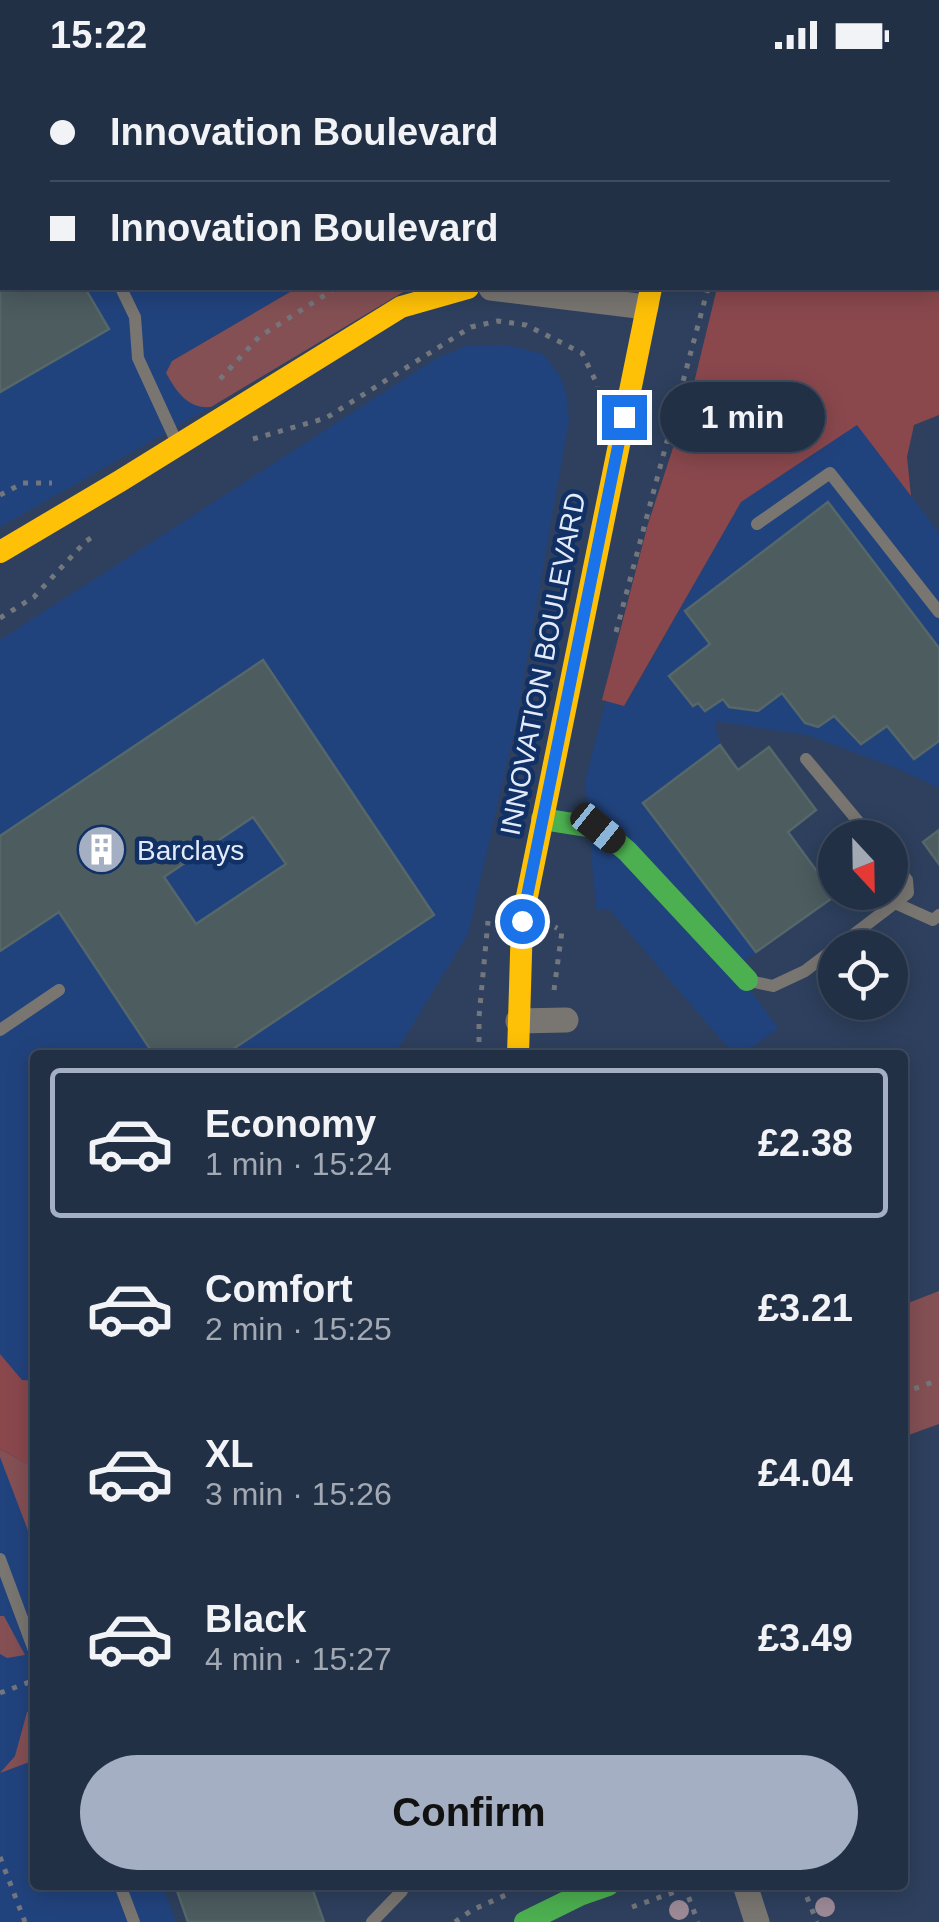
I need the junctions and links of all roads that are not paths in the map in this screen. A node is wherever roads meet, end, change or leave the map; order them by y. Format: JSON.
{"nodes":[{"id":1,"x":122,"y":290,"type":"edge"},
{"id":2,"x":461,"y":290,"type":"edge"},
{"id":3,"x":561,"y":291,"type":"edge"},
{"id":4,"x":648,"y":297,"type":"edge"},
{"id":5,"x":177,"y":444,"type":"junction"},
{"id":6,"x":757,"y":524,"type":"dead end"},
{"id":7,"x":0,"y":552,"type":"edge"},
{"id":8,"x":939,"y":612,"type":"edge"},
{"id":9,"x":806,"y":758,"type":"dead end"},
{"id":10,"x":542,"y":820,"type":"junction"},
{"id":11,"x":857,"y":820,"type":"edge"},
{"id":12,"x":908,"y":909,"type":"edge"},
{"id":13,"x":886,"y":910,"type":"edge"},
{"id":14,"x":939,"y":915,"type":"edge"},
{"id":15,"x":859,"y":930,"type":"edge"},
{"id":16,"x":818,"y":961,"type":"edge"},
{"id":17,"x":748,"y":980,"type":"joint"},
{"id":18,"x":59,"y":990,"type":"dead end"},
{"id":19,"x":559,"y":1020,"type":"road end"},
{"id":20,"x":518,"y":1022,"type":"junction"},
{"id":21,"x":0,"y":1030,"type":"edge"},
{"id":22,"x":518,"y":1050,"type":"edge"},
{"id":23,"x":0,"y":1560,"type":"edge"},
{"id":24,"x":30,"y":1640,"type":"edge"},
{"id":25,"x":122,"y":1890,"type":"edge"},
{"id":26,"x":594,"y":1890,"type":"edge"},
{"id":27,"x":746,"y":1890,"type":"edge"},
{"id":28,"x":402,"y":1891,"type":"dead end"},
{"id":29,"x":134,"y":1922,"type":"edge"},
{"id":30,"x":372,"y":1922,"type":"edge"},
{"id":31,"x":524,"y":1922,"type":"edge"},
{"id":32,"x":758,"y":1922,"type":"edge"}],
"edges":[{"from":1,"to":5,"type":"lane"},
{"from":2,"to":5,"type":"street"},
{"from":3,"to":4,"type":"street"},
{"from":4,"to":10,"type":"street","name":"INNOVATION BOULEVARD"},
{"from":5,"to":7,"type":"street"},
{"from":6,"to":8,"type":"lane"},
{"from":9,"to":11,"type":"lane"},
{"from":10,"to":17,"type":"street"},
{"from":10,"to":20,"type":"street","name":"INNOVATION BOULEVARD"},
{"from":12,"to":14,"type":"lane"},
{"from":13,"to":15,"type":"lane"},
{"from":16,"to":17,"type":"lane"},
{"from":18,"to":21,"type":"lane"},
{"from":19,"to":20,"type":"street"},
{"from":20,"to":22,"type":"street","name":"INNOVATION BOULEVARD"},
{"from":23,"to":24,"type":"lane"},
{"from":25,"to":29,"type":"lane"},
{"from":26,"to":31,"type":"street"},
{"from":27,"to":32,"type":"street"},
{"from":28,"to":30,"type":"lane"}]}
